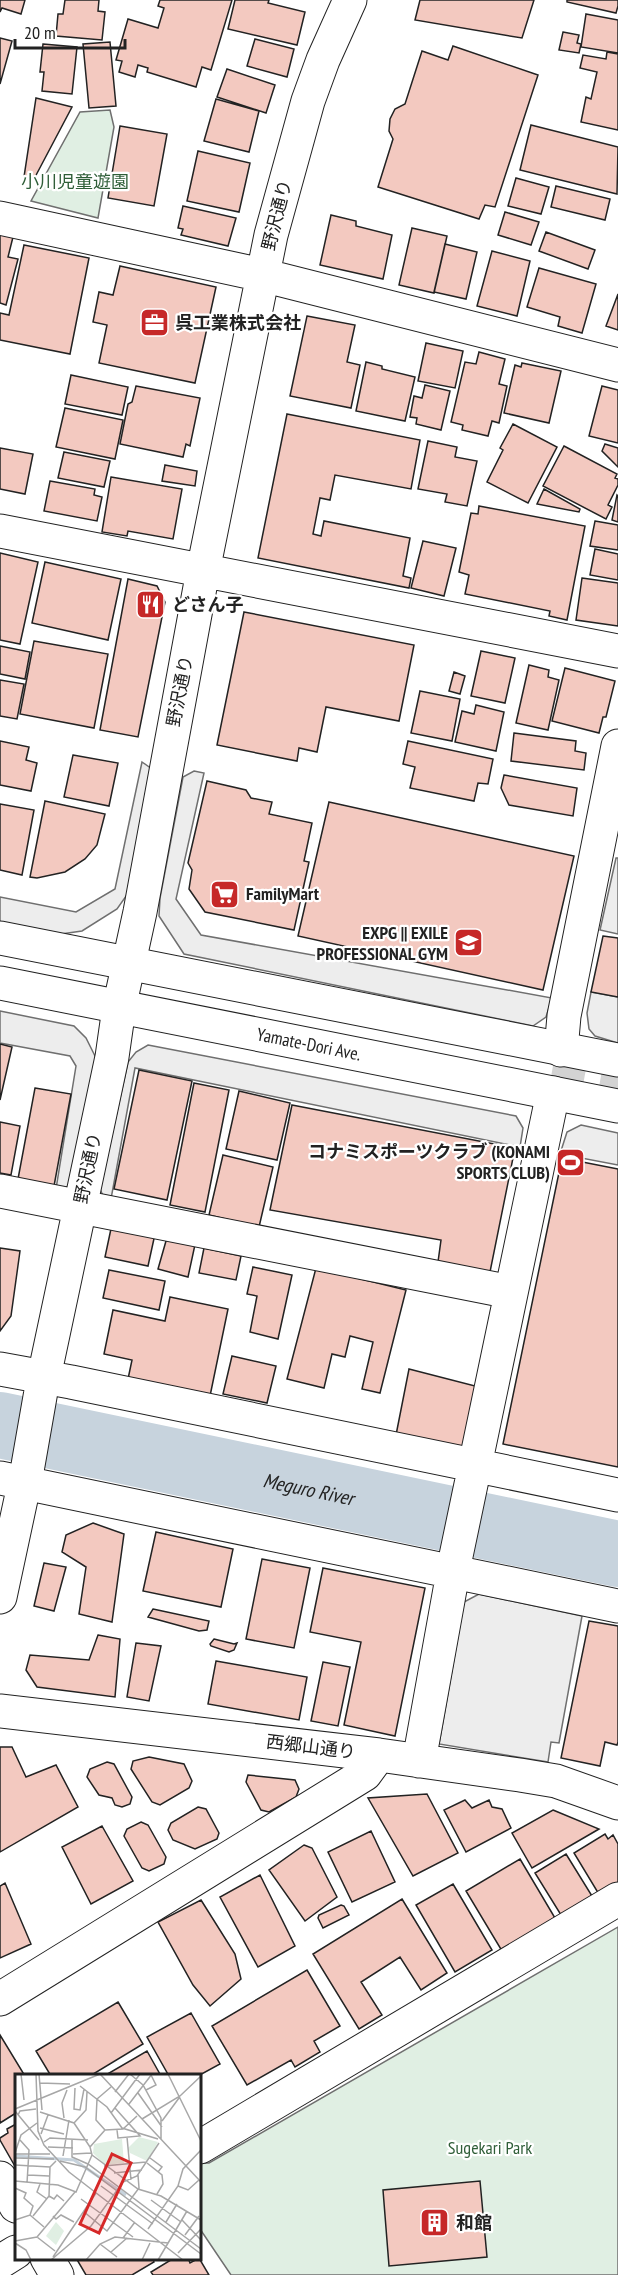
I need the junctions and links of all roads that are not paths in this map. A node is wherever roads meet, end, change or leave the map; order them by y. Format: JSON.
{"nodes":[{"id":1,"x":350,"y":0,"type":"edge"},
{"id":2,"x":0,"y":218,"type":"edge"},
{"id":3,"x":262,"y":276,"type":"junction"},
{"id":4,"x":618,"y":365,"type":"edge"},
{"id":5,"x":0,"y":531,"type":"edge"},
{"id":6,"x":203,"y":571,"type":"junction"},
{"id":7,"x":618,"y":651,"type":"edge"},
{"id":8,"x":618,"y":746,"type":"edge"},
{"id":9,"x":0,"y":938,"type":"edge"},
{"id":10,"x":129,"y":963,"type":"junction"},
{"id":11,"x":0,"y":983,"type":"edge"},
{"id":12,"x":119,"y":1008,"type":"junction"},
{"id":13,"x":561,"y":1050,"type":"junction"},
{"id":14,"x":618,"y":1060,"type":"edge"},
{"id":15,"x":553,"y":1093,"type":"junction"},
{"id":16,"x":618,"y":1106,"type":"edge"},
{"id":17,"x":0,"y":1191,"type":"edge"},
{"id":18,"x":81,"y":1206,"type":"junction"},
{"id":19,"x":512,"y":1292,"type":"junction"},
{"id":20,"x":0,"y":1369,"type":"edge"},
{"id":21,"x":42,"y":1384,"type":"junction"},
{"id":22,"x":474,"y":1472,"type":"junction"},
{"id":23,"x":17,"y":1477,"type":"edge"},
{"id":24,"x":618,"y":1495,"type":"edge"},
{"id":25,"x":455,"y":1565,"type":"junction"},
{"id":26,"x":0,"y":1597,"type":"edge"},
{"id":27,"x":618,"y":1605,"type":"edge"},
{"id":28,"x":0,"y":1711,"type":"edge"},
{"id":29,"x":379,"y":1755,"type":"junction"},
{"id":30,"x":419,"y":1761,"type":"junction"},
{"id":31,"x":618,"y":1803,"type":"edge"},
{"id":32,"x":618,"y":1899,"type":"edge"},
{"id":33,"x":0,"y":1999,"type":"edge"},
{"id":34,"x":201,"y":2146,"type":"edge"},
{"id":35,"x":0,"y":2178,"type":"edge"},
{"id":36,"x":15,"y":2204,"type":"edge"},
{"id":37,"x":15,"y":2253,"type":"edge"},
{"id":38,"x":48,"y":2260,"type":"edge"},
{"id":39,"x":0,"y":2262,"type":"edge"},
{"id":40,"x":57,"y":2275,"type":"edge"}],
"edges":[{"from":1,"to":3,"type":"street","name":"野沢通り"},
{"from":2,"to":3,"type":"street"},
{"from":3,"to":4,"type":"street"},
{"from":3,"to":6,"type":"street","name":"野沢通り"},
{"from":5,"to":6,"type":"street"},
{"from":6,"to":7,"type":"street"},
{"from":6,"to":10,"type":"street","name":"野沢通り"},
{"from":8,"to":13,"type":"street"},
{"from":9,"to":10,"type":"street"},
{"from":10,"to":12,"type":"street","name":"野沢通り"},
{"from":10,"to":13,"type":"street"},
{"from":11,"to":12,"type":"street","name":"Yamate-Dori Ave."},
{"from":12,"to":15,"type":"street","name":"Yamate-Dori Ave."},
{"from":12,"to":18,"type":"street","name":"野沢通り"},
{"from":13,"to":14,"type":"street"},
{"from":15,"to":16,"type":"street","name":"Yamate-Dori Ave."},
{"from":15,"to":19,"type":"street"},
{"from":17,"to":18,"type":"street"},
{"from":18,"to":19,"type":"street"},
{"from":18,"to":21,"type":"street","name":"野沢通り"},
{"from":19,"to":22,"type":"street"},
{"from":20,"to":21,"type":"street"},
{"from":21,"to":22,"type":"street"},
{"from":21,"to":23,"type":"street","name":"野沢通り"},
{"from":22,"to":24,"type":"street"},
{"from":22,"to":25,"type":"street"},
{"from":23,"to":25,"type":"street"},
{"from":23,"to":26,"type":"street"},
{"from":25,"to":27,"type":"street"},
{"from":25,"to":30,"type":"street"},
{"from":28,"to":29,"type":"street","name":"西郷山通り"},
{"from":29,"to":30,"type":"street","name":"西郷山通り"},
{"from":29,"to":33,"type":"street"},
{"from":30,"to":31,"type":"street","name":"西郷山通り"},
{"from":32,"to":34,"type":"street"},
{"from":35,"to":36,"type":"street"},
{"from":37,"to":39,"type":"street"},
{"from":38,"to":40,"type":"street"}]}
